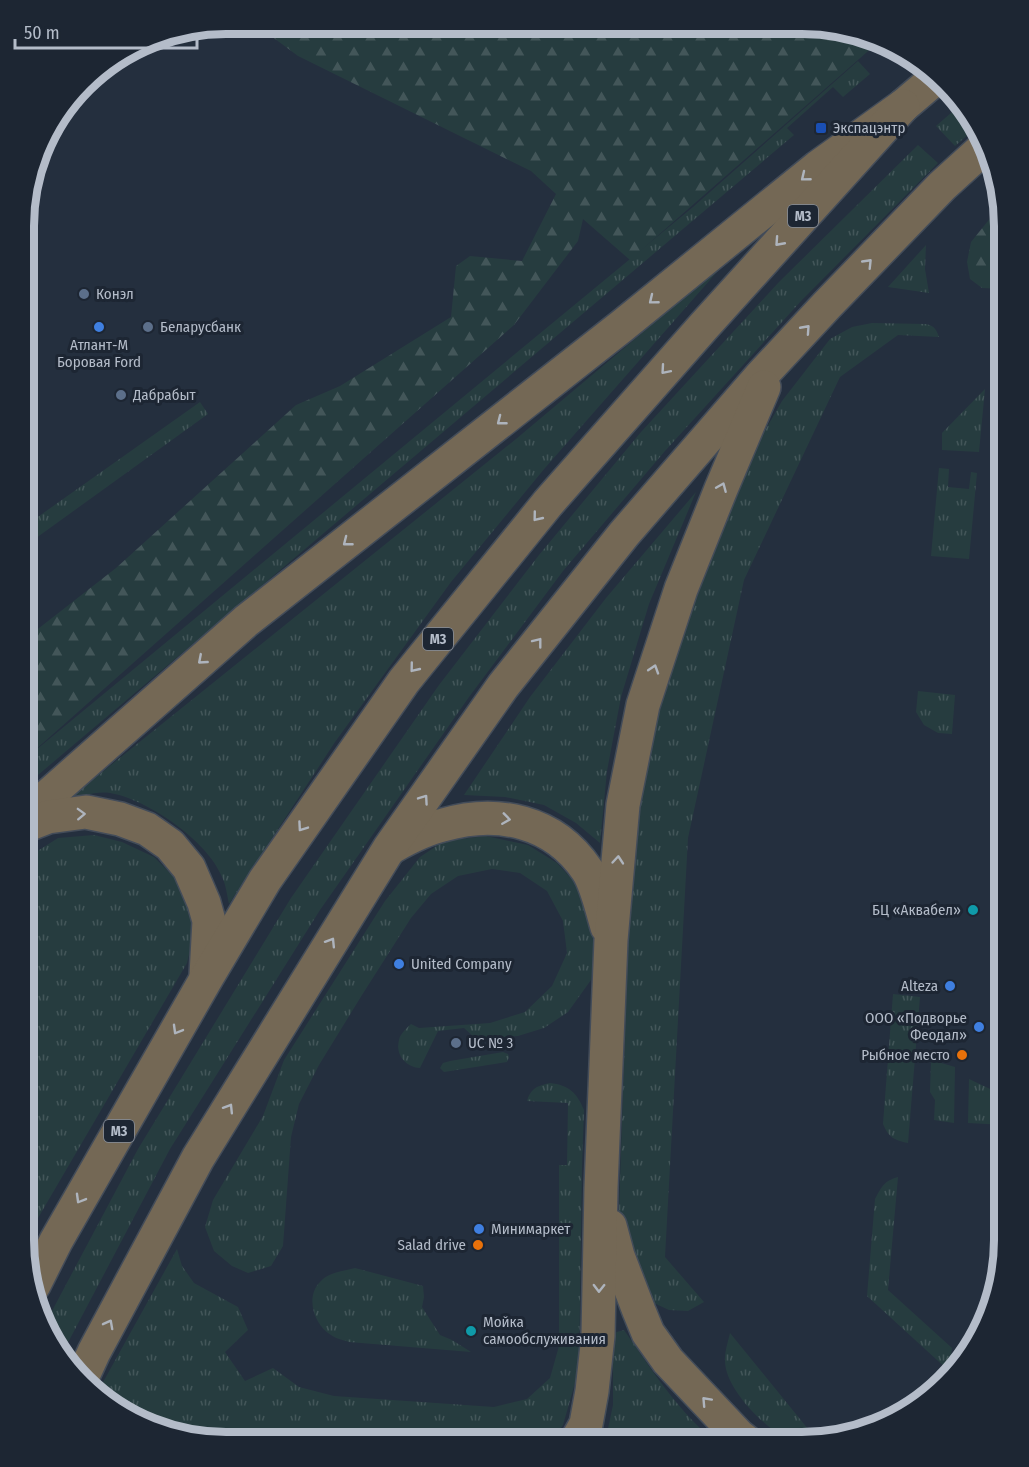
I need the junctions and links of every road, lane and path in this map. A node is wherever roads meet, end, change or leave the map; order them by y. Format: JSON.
{"nodes":[{"id":1,"x":930,"y":83,"type":"edge"},
{"id":2,"x":903,"y":106,"type":"junction"},
{"id":3,"x":980,"y":152,"type":"edge"},
{"id":4,"x":784,"y":352,"type":"junction"},
{"id":5,"x":34,"y":808,"type":"edge"},
{"id":6,"x":34,"y":822,"type":"edge"},
{"id":7,"x":390,"y":847,"type":"junction"},
{"id":8,"x":611,"y":940,"type":"junction"},
{"id":9,"x":206,"y":979,"type":"junction"},
{"id":10,"x":601,"y":1188,"type":"junction"},
{"id":11,"x":38,"y":1277,"type":"edge"},
{"id":12,"x":86,"y":1370,"type":"edge"},
{"id":13,"x":582,"y":1432,"type":"edge"},
{"id":14,"x":735,"y":1432,"type":"edge"}],
"edges":[{"from":1,"to":2,"type":"highway","number":"М3"},
{"from":2,"to":5,"type":"highway","one_way":true},
{"from":2,"to":9,"type":"highway","number":"М3","one_way":true},
{"from":4,"to":3,"type":"highway","one_way":true},
{"from":7,"to":4,"type":"highway","one_way":true},
{"from":8,"to":4,"type":"highway","one_way":true},
{"from":6,"to":9,"type":"highway","one_way":true},
{"from":7,"to":8,"type":"highway","one_way":true},
{"from":12,"to":7,"type":"highway","one_way":true},
{"from":8,"to":10,"type":"highway"},
{"from":9,"to":11,"type":"highway","number":"М3","one_way":true},
{"from":10,"to":13,"type":"highway","one_way":true},
{"from":14,"to":10,"type":"highway","one_way":true}]}
